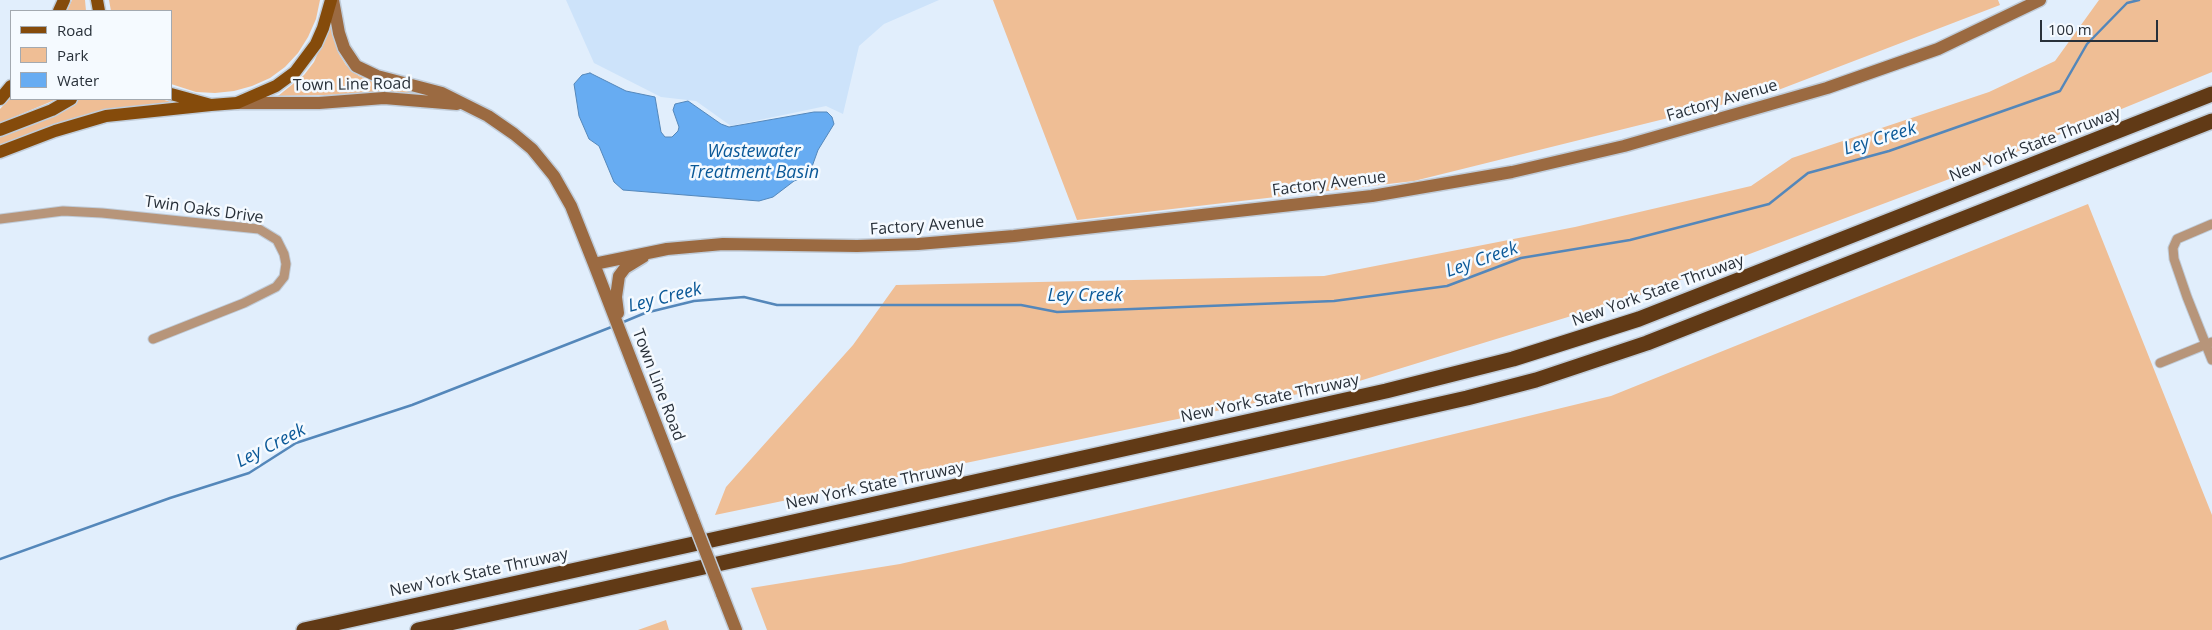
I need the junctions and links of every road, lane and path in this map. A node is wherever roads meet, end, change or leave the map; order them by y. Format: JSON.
{"nodes":[{"id":1,"x":332,"y":0,"type":"edge"},
{"id":2,"x":2040,"y":0,"type":"edge"},
{"id":3,"x":10,"y":87,"type":"edge"},
{"id":4,"x":172,"y":94,"type":"edge"},
{"id":5,"x":2212,"y":94,"type":"edge"},
{"id":6,"x":0,"y":99,"type":"edge"},
{"id":7,"x":69,"y":100,"type":"edge"},
{"id":8,"x":238,"y":103,"type":"junction"},
{"id":9,"x":211,"y":105,"type":"junction"},
{"id":10,"x":467,"y":105,"type":"junction"},
{"id":11,"x":2212,"y":121,"type":"edge"},
{"id":12,"x":0,"y":130,"type":"edge"},
{"id":13,"x":0,"y":152,"type":"edge"},
{"id":14,"x":0,"y":219,"type":"edge"},
{"id":15,"x":2212,"y":224,"type":"edge"},
{"id":16,"x":650,"y":253,"type":"junction"},
{"id":17,"x":594,"y":264,"type":"junction"},
{"id":18,"x":614,"y":307,"type":"junction"},
{"id":19,"x":153,"y":339,"type":"dead end"},
{"id":20,"x":2209,"y":343,"type":"edge"},
{"id":21,"x":2212,"y":360,"type":"edge"},
{"id":22,"x":2160,"y":363,"type":"dead end"},
{"id":23,"x":304,"y":630,"type":"edge"},
{"id":24,"x":418,"y":630,"type":"edge"},
{"id":25,"x":736,"y":630,"type":"edge"}],
"edges":[{"from":1,"to":8,"type":"main road"},
{"from":1,"to":10,"type":"street","name":"Town Line Road"},
{"from":2,"to":16,"type":"street","name":"Factory Avenue"},
{"from":3,"to":6,"type":"main road"},
{"from":4,"to":9,"type":"main road"},
{"from":5,"to":23,"type":"highway","name":"New York State Thruway"},
{"from":7,"to":12,"type":"main road"},
{"from":8,"to":9,"type":"main road"},
{"from":8,"to":10,"type":"street","name":"Town Line Road"},
{"from":9,"to":13,"type":"main road"},
{"from":10,"to":17,"type":"street","name":"Town Line Road"},
{"from":11,"to":24,"type":"highway"},
{"from":14,"to":19,"type":"street","name":"Twin Oaks Drive"},
{"from":15,"to":20,"type":"street"},
{"from":16,"to":17,"type":"street","name":"Factory Avenue"},
{"from":16,"to":18,"type":"street"},
{"from":17,"to":18,"type":"street","name":"Town Line Road"},
{"from":18,"to":25,"type":"street","name":"Town Line Road","bridge":true},
{"from":20,"to":21,"type":"street"},
{"from":20,"to":22,"type":"street"}]}
